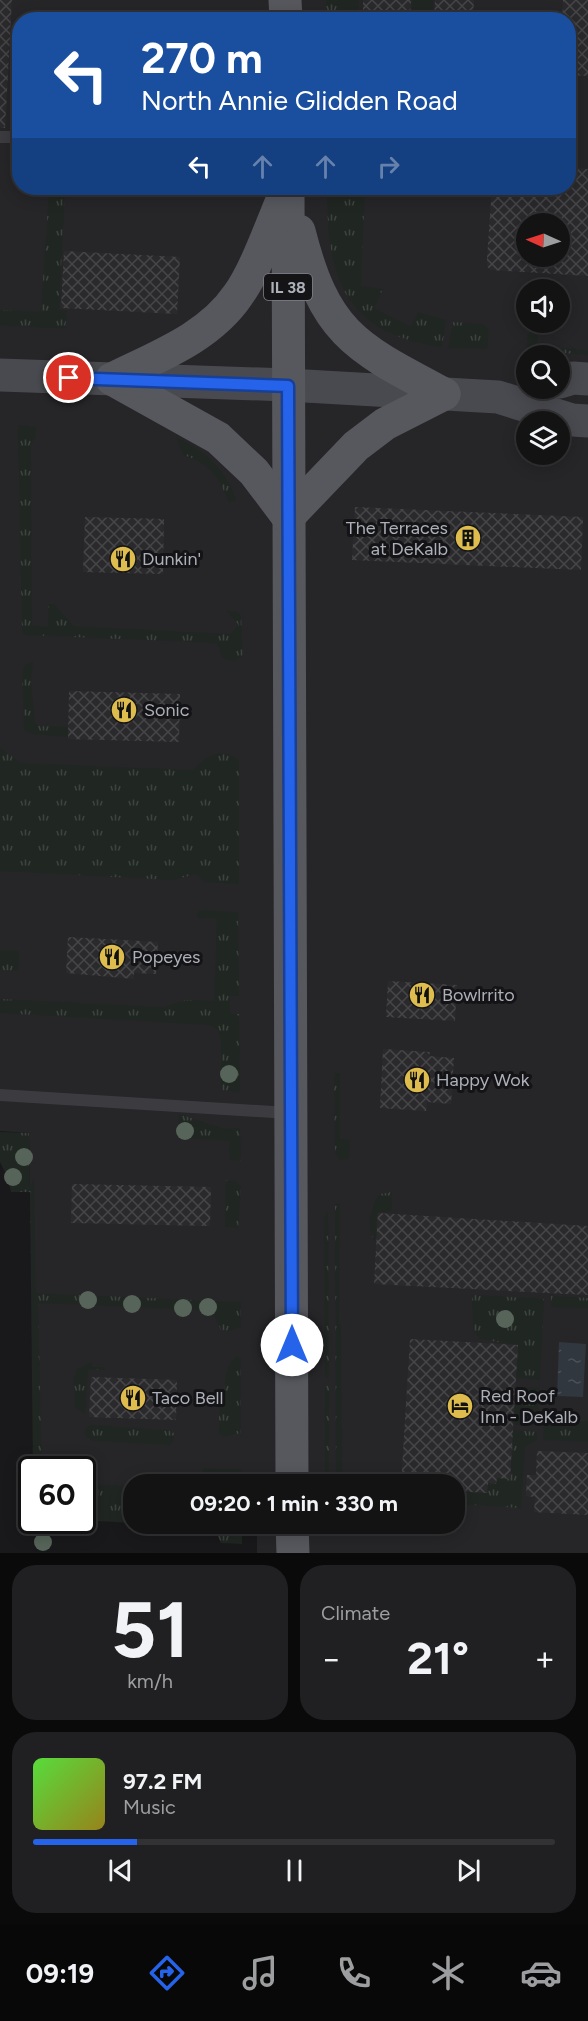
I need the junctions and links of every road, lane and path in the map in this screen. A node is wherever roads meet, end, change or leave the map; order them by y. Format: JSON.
{"nodes":[{"id":1,"x":285,"y":195,"type":"edge"},
{"id":2,"x":288,"y":195,"type":"edge"},
{"id":3,"x":290,"y":195,"type":"edge"},
{"id":4,"x":0,"y":375,"type":"edge"},
{"id":5,"x":112,"y":379,"type":"junction"},
{"id":6,"x":570,"y":379,"type":"edge"},
{"id":7,"x":588,"y":379,"type":"edge"},
{"id":8,"x":288,"y":386,"type":"junction"},
{"id":9,"x":516,"y":392,"type":"edge"},
{"id":10,"x":444,"y":394,"type":"junction"},
{"id":11,"x":498,"y":397,"type":"junction"},
{"id":12,"x":588,"y":421,"type":"edge"},
{"id":13,"x":288,"y":517,"type":"junction"},
{"id":14,"x":0,"y":1095,"type":"edge"},
{"id":15,"x":291,"y":1113,"type":"junction"},
{"id":16,"x":292,"y":1474,"type":"edge"},
{"id":17,"x":292,"y":1534,"type":"edge"},
{"id":18,"x":293,"y":1553,"type":"edge"}],
"edges":[{"from":1,"to":5,"type":"main road"},
{"from":2,"to":8,"type":"main road","number":"IL 38"},
{"from":3,"to":10,"type":"main road"},
{"from":4,"to":5,"type":"main road"},
{"from":5,"to":8,"type":"main road"},
{"from":5,"to":13,"type":"main road"},
{"from":6,"to":7,"type":"main road"},
{"from":8,"to":10,"type":"main road"},
{"from":8,"to":13,"type":"main road","number":"IL 38"},
{"from":9,"to":11,"type":"main road"},
{"from":10,"to":11,"type":"main road"},
{"from":10,"to":13,"type":"main road"},
{"from":11,"to":12,"type":"main road"},
{"from":13,"to":15,"type":"main road","number":"IL 38"},
{"from":14,"to":15,"type":"lane"},
{"from":15,"to":16,"type":"main road","number":"IL 38"},
{"from":17,"to":18,"type":"main road"}]}
